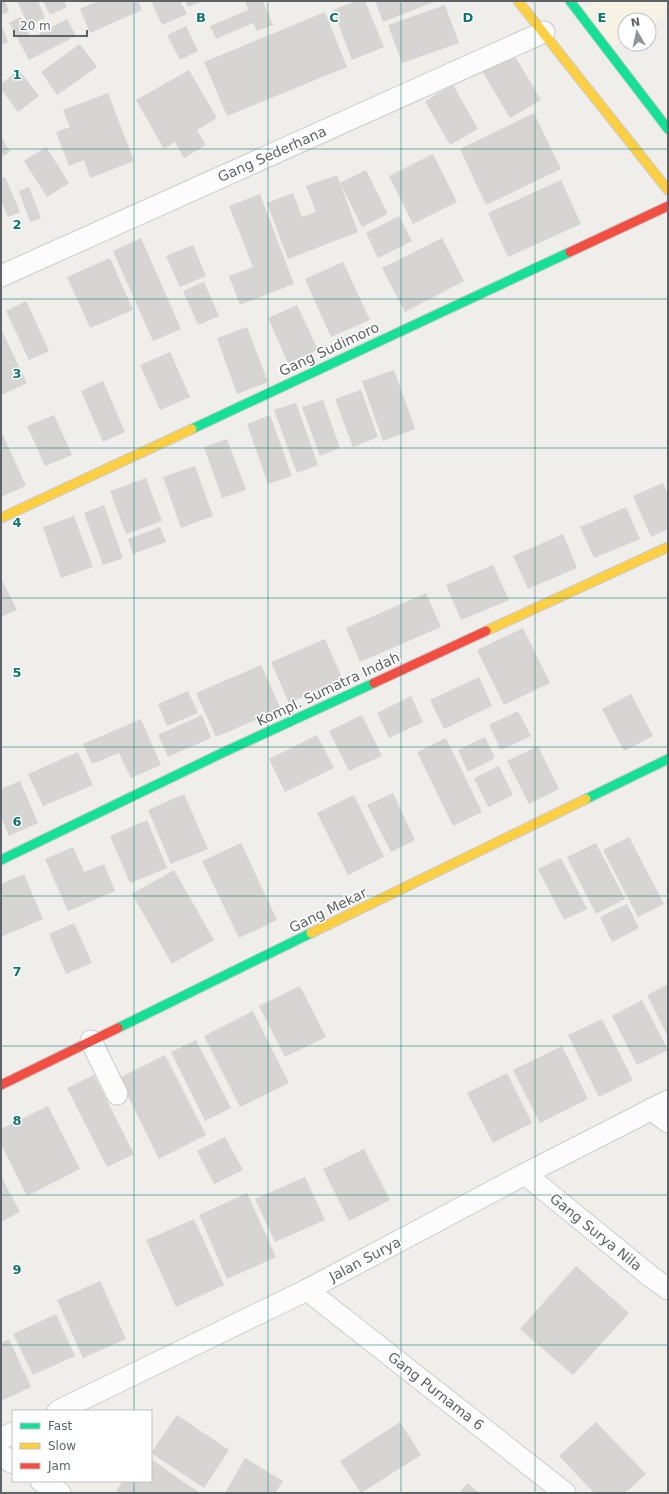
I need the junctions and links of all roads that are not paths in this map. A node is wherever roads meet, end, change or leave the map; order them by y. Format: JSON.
{"nodes":[{"id":1,"x":518,"y":1,"type":"edge"},
{"id":2,"x":570,"y":1,"type":"edge"},
{"id":3,"x":544,"y":32,"type":"junction"},
{"id":4,"x":668,"y":129,"type":"edge"},
{"id":5,"x":668,"y":190,"type":"edge"},
{"id":6,"x":668,"y":206,"type":"edge"},
{"id":7,"x":1,"y":276,"type":"edge"},
{"id":8,"x":1,"y":518,"type":"edge"},
{"id":9,"x":668,"y":547,"type":"edge"},
{"id":10,"x":668,"y":759,"type":"edge"},
{"id":11,"x":1,"y":860,"type":"edge"},
{"id":12,"x":91,"y":1041,"type":"junction"},
{"id":13,"x":1,"y":1085,"type":"edge"},
{"id":14,"x":117,"y":1094,"type":"dead end"},
{"id":15,"x":660,"y":1105,"type":"edge"},
{"id":16,"x":668,"y":1122,"type":"edge"},
{"id":17,"x":525,"y":1174,"type":"junction"},
{"id":18,"x":668,"y":1289,"type":"edge"},
{"id":19,"x":307,"y":1290,"type":"junction"},
{"id":20,"x":60,"y":1410,"type":"edge"},
{"id":21,"x":12,"y":1434,"type":"edge"},
{"id":22,"x":1,"y":1439,"type":"edge"},
{"id":23,"x":1,"y":1455,"type":"edge"},
{"id":24,"x":12,"y":1462,"type":"edge"},
{"id":25,"x":43,"y":1482,"type":"edge"},
{"id":26,"x":60,"y":1493,"type":"edge"},
{"id":27,"x":565,"y":1493,"type":"edge"}],
"edges":[{"from":1,"to":3,"type":"street"},
{"from":2,"to":4,"type":"street"},
{"from":3,"to":5,"type":"street"},
{"from":3,"to":7,"type":"street","name":"Gang Sederhana"},
{"from":6,"to":8,"type":"street","name":"Gang Sudimoro"},
{"from":9,"to":11,"type":"street","name":"Kompl. Sumatra Indah"},
{"from":10,"to":12,"type":"street","name":"Gang Mekar"},
{"from":12,"to":13,"type":"street","name":"Gang Mekar"},
{"from":12,"to":14,"type":"street"},
{"from":15,"to":16,"type":"street"},
{"from":15,"to":17,"type":"street","name":"Jalan Surya"},
{"from":17,"to":18,"type":"street","name":"Gang Surya Nila"},
{"from":17,"to":19,"type":"street","name":"Jalan Surya"},
{"from":19,"to":20,"type":"street","name":"Jalan Surya"},
{"from":19,"to":27,"type":"street","name":"Gang Purnama 6"},
{"from":21,"to":22,"type":"street"},
{"from":23,"to":24,"type":"street"},
{"from":25,"to":26,"type":"street"}]}
